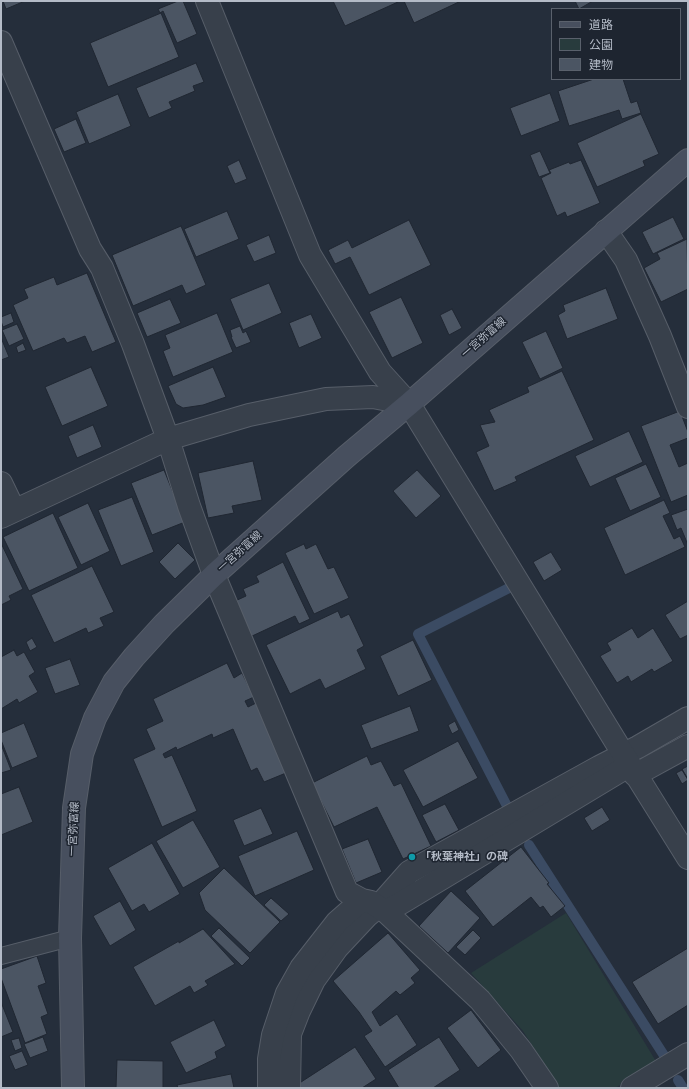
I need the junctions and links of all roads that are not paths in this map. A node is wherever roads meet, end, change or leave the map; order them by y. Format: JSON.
{"nodes":[{"id":1,"x":207,"y":1,"type":"edge"},
{"id":2,"x":1,"y":42,"type":"edge"},
{"id":3,"x":688,"y":160,"type":"edge"},
{"id":4,"x":606,"y":231,"type":"junction"},
{"id":5,"x":409,"y":404,"type":"junction"},
{"id":6,"x":688,"y":407,"type":"edge"},
{"id":7,"x":168,"y":439,"type":"junction"},
{"id":8,"x":1,"y":483,"type":"edge"},
{"id":9,"x":8,"y":513,"type":"edge"},
{"id":10,"x":214,"y":576,"type":"junction"},
{"id":11,"x":688,"y":718,"type":"edge"},
{"id":12,"x":688,"y":746,"type":"edge"},
{"id":13,"x":629,"y":765,"type":"junction"},
{"id":14,"x":688,"y":858,"type":"edge"},
{"id":15,"x":376,"y":906,"type":"junction"},
{"id":16,"x":70,"y":938,"type":"junction"},
{"id":17,"x":1,"y":956,"type":"edge"},
{"id":18,"x":688,"y":1054,"type":"edge"},
{"id":19,"x":73,"y":1088,"type":"edge"},
{"id":20,"x":269,"y":1088,"type":"edge"},
{"id":21,"x":289,"y":1088,"type":"edge"},
{"id":22,"x":547,"y":1088,"type":"edge"},
{"id":23,"x":632,"y":1088,"type":"edge"}],
"edges":[{"from":1,"to":5,"type":"street"},
{"from":2,"to":7,"type":"street"},
{"from":3,"to":4,"type":"main road","name":"一宮弥富線"},
{"from":4,"to":5,"type":"main road","name":"一宮弥富線"},
{"from":4,"to":6,"type":"street"},
{"from":5,"to":7,"type":"street"},
{"from":5,"to":10,"type":"main road","name":"一宮弥富線"},
{"from":5,"to":13,"type":"street"},
{"from":7,"to":9,"type":"street"},
{"from":7,"to":10,"type":"street"},
{"from":8,"to":9,"type":"street"},
{"from":10,"to":15,"type":"street"},
{"from":10,"to":16,"type":"main road","name":"一宮弥富線"},
{"from":11,"to":13,"type":"street"},
{"from":12,"to":13,"type":"street"},
{"from":13,"to":14,"type":"street"},
{"from":13,"to":15,"type":"street"},
{"from":15,"to":20,"type":"street"},
{"from":15,"to":21,"type":"street"},
{"from":15,"to":22,"type":"street"},
{"from":16,"to":17,"type":"lane"},
{"from":16,"to":19,"type":"main road","name":"一宮弥富線"},
{"from":18,"to":23,"type":"street"}]}
